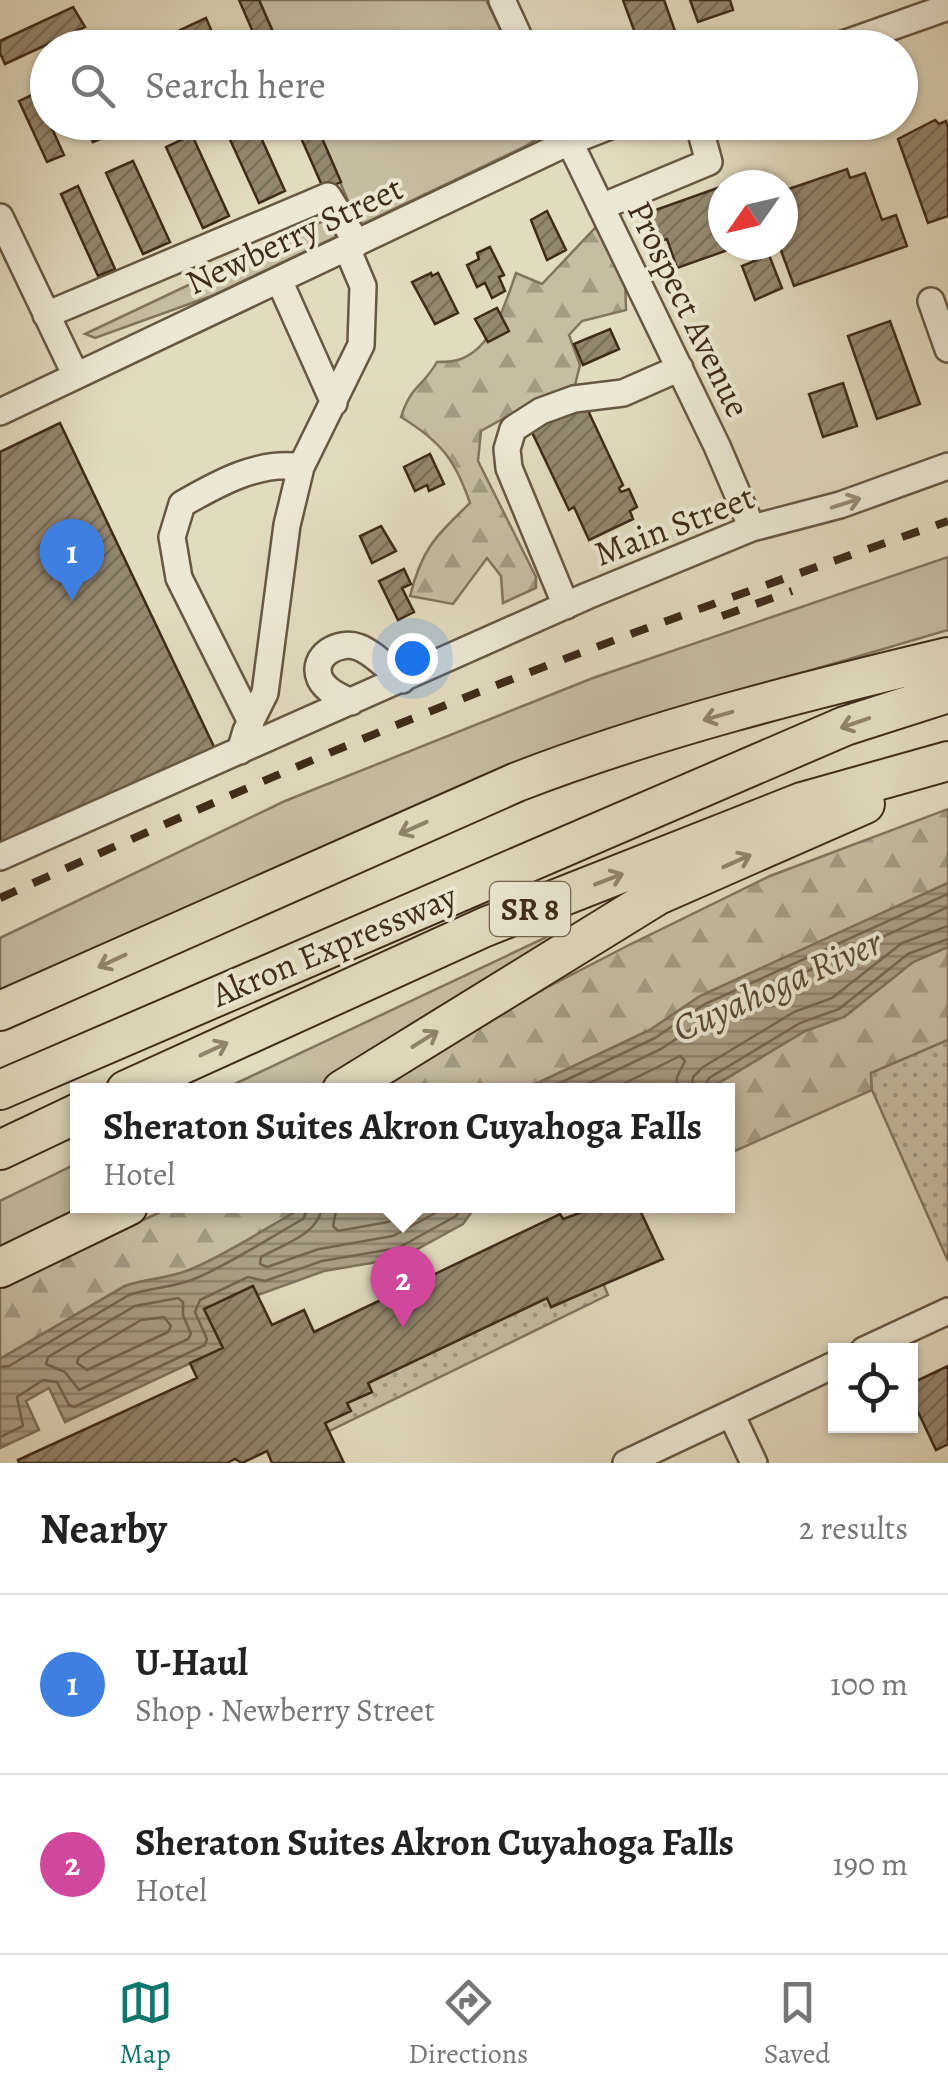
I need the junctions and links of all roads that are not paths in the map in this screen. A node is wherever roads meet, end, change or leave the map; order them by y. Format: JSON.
{"nodes":[{"id":1,"x":502,"y":0,"type":"edge"},
{"id":2,"x":948,"y":7,"type":"edge"},
{"id":3,"x":516,"y":30,"type":"edge"},
{"id":4,"x":883,"y":30,"type":"edge"},
{"id":5,"x":549,"y":140,"type":"edge"},
{"id":6,"x":568,"y":140,"type":"edge"},
{"id":7,"x":703,"y":140,"type":"edge"},
{"id":8,"x":601,"y":207,"type":"junction"},
{"id":9,"x":0,"y":218,"type":"edge"},
{"id":10,"x":352,"y":245,"type":"junction"},
{"id":11,"x":279,"y":280,"type":"junction"},
{"id":12,"x":931,"y":301,"type":"dead end"},
{"id":13,"x":46,"y":315,"type":"junction"},
{"id":14,"x":948,"y":349,"type":"edge"},
{"id":15,"x":680,"y":368,"type":"junction"},
{"id":16,"x":76,"y":376,"type":"junction"},
{"id":17,"x":334,"y":402,"type":"junction"},
{"id":18,"x":0,"y":412,"type":"edge"},
{"id":19,"x":948,"y":466,"type":"edge"},
{"id":20,"x":301,"y":467,"type":"junction"},
{"id":21,"x":752,"y":528,"type":"junction"},
{"id":22,"x":566,"y":606,"type":"junction"},
{"id":23,"x":948,"y":657,"type":"edge"},
{"id":24,"x":402,"y":680,"type":"junction"},
{"id":25,"x":948,"y":693,"type":"edge"},
{"id":26,"x":351,"y":702,"type":"junction"},
{"id":27,"x":251,"y":722,"type":"junction"},
{"id":28,"x":240,"y":752,"type":"junction"},
{"id":29,"x":948,"y":764,"type":"edge"},
{"id":30,"x":0,"y":858,"type":"edge"},
{"id":31,"x":0,"y":1011,"type":"edge"},
{"id":32,"x":141,"y":1083,"type":"edge"},
{"id":33,"x":353,"y":1083,"type":"edge"},
{"id":34,"x":0,"y":1090,"type":"edge"},
{"id":35,"x":70,"y":1117,"type":"edge"},
{"id":36,"x":0,"y":1150,"type":"edge"},
{"id":37,"x":114,"y":1213,"type":"edge"},
{"id":38,"x":0,"y":1268,"type":"edge"},
{"id":39,"x":948,"y":1311,"type":"edge"},
{"id":40,"x":879,"y":1343,"type":"edge"},
{"id":41,"x":828,"y":1368,"type":"edge"},
{"id":42,"x":731,"y":1414,"type":"junction"},
{"id":43,"x":626,"y":1463,"type":"edge"},
{"id":44,"x":754,"y":1463,"type":"edge"}],
"edges":[{"from":1,"to":3,"type":"street"},
{"from":2,"to":4,"type":"street"},
{"from":5,"to":10,"type":"street","name":"Newberry Street"},
{"from":6,"to":8,"type":"street","name":"Prospect Avenue"},
{"from":7,"to":8,"type":"street"},
{"from":8,"to":15,"type":"street","name":"Prospect Avenue"},
{"from":9,"to":13,"type":"street"},
{"from":10,"to":11,"type":"street","name":"Newberry Street"},
{"from":10,"to":13,"type":"street"},
{"from":10,"to":17,"type":"street"},
{"from":11,"to":16,"type":"street","name":"Newberry Street"},
{"from":11,"to":17,"type":"street"},
{"from":12,"to":14,"type":"street"},
{"from":13,"to":16,"type":"street"},
{"from":15,"to":21,"type":"street","name":"Prospect Avenue"},
{"from":15,"to":22,"type":"street"},
{"from":16,"to":18,"type":"street","name":"Newberry Street"},
{"from":17,"to":20,"type":"street"},
{"from":21,"to":19,"type":"street","name":"Main Street","one_way":true},
{"from":20,"to":27,"type":"street"},
{"from":20,"to":27,"type":"street"},
{"from":21,"to":22,"type":"street","name":"Main Street"},
{"from":22,"to":24,"type":"street","name":"Main Street"},
{"from":23,"to":31,"type":"highway","one_way":true},
{"from":24,"to":26,"type":"street","name":"Main Street"},
{"from":24,"to":26,"type":"street"},
{"from":25,"to":34,"type":"highway","name":"Akron Expressway","number":"SR 8","one_way":true},
{"from":26,"to":28,"type":"street","name":"Main Street"},
{"from":27,"to":28,"type":"street"},
{"from":28,"to":30,"type":"street","name":"Main Street"},
{"from":32,"to":29,"type":"highway","name":"Akron Expressway","number":"SR 8","one_way":true},
{"from":33,"to":29,"type":"highway","one_way":true},
{"from":35,"to":36,"type":"highway"},
{"from":37,"to":38,"type":"highway"},
{"from":39,"to":40,"type":"street"},
{"from":41,"to":42,"type":"street"},
{"from":42,"to":43,"type":"street"},
{"from":42,"to":44,"type":"street"}]}
